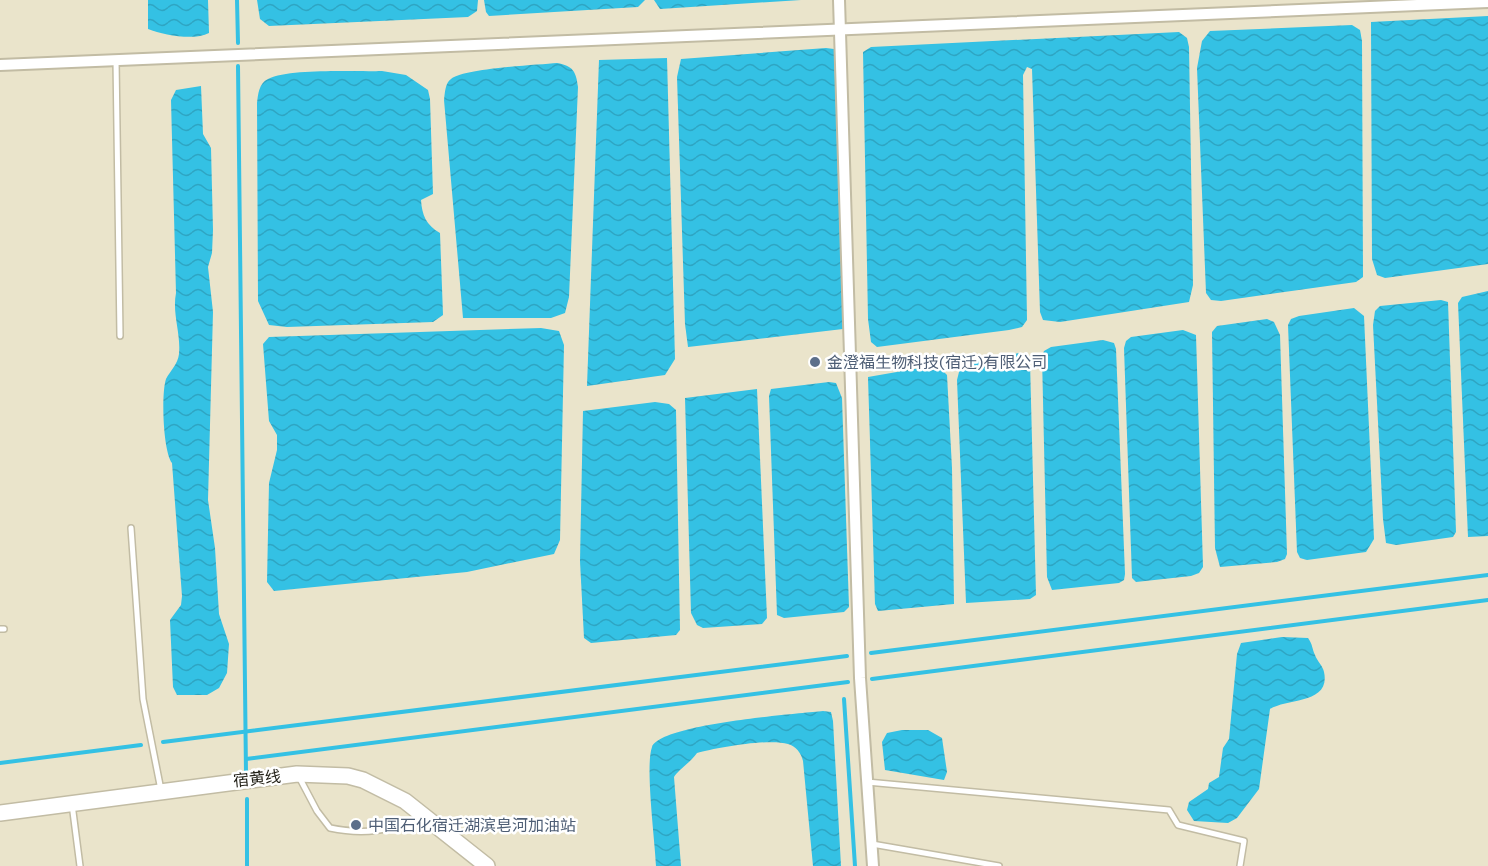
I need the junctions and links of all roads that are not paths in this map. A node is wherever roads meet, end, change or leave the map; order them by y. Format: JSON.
{"nodes":[{"id":1,"x":839,"y":0,"type":"edge"},
{"id":2,"x":1488,"y":2,"type":"edge"},
{"id":3,"x":840,"y":28,"type":"junction"},
{"id":4,"x":116,"y":60,"type":"junction"},
{"id":5,"x":0,"y":65,"type":"edge"},
{"id":6,"x":120,"y":336,"type":"dead end"},
{"id":7,"x":131,"y":528,"type":"dead end"},
{"id":8,"x":297,"y":774,"type":"junction"},
{"id":9,"x":867,"y":782,"type":"junction"},
{"id":10,"x":161,"y":790,"type":"junction"},
{"id":11,"x":72,"y":803,"type":"junction"},
{"id":12,"x":0,"y":813,"type":"edge"},
{"id":13,"x":424,"y":816,"type":"junction"},
{"id":14,"x":872,"y":844,"type":"junction"},
{"id":15,"x":80,"y":866,"type":"edge"},
{"id":16,"x":487,"y":866,"type":"edge"},
{"id":17,"x":873,"y":866,"type":"edge"},
{"id":18,"x":999,"y":866,"type":"edge"},
{"id":19,"x":1240,"y":866,"type":"edge"}],
"edges":[{"from":1,"to":3,"type":"street"},
{"from":2,"to":3,"type":"street"},
{"from":3,"to":4,"type":"street"},
{"from":3,"to":9,"type":"street"},
{"from":4,"to":5,"type":"street"},
{"from":4,"to":6,"type":"lane"},
{"from":7,"to":10,"type":"lane"},
{"from":8,"to":10,"type":"main road","name":"宿黄线"},
{"from":8,"to":13,"type":"main road","name":"宿黄线"},
{"from":8,"to":13,"type":"lane"},
{"from":9,"to":14,"type":"street"},
{"from":9,"to":19,"type":"lane"},
{"from":10,"to":11,"type":"main road","name":"宿黄线"},
{"from":11,"to":12,"type":"main road","name":"宿黄线"},
{"from":11,"to":15,"type":"lane"},
{"from":13,"to":16,"type":"main road","name":"宿黄线"},
{"from":14,"to":17,"type":"street"},
{"from":14,"to":18,"type":"lane"}]}
